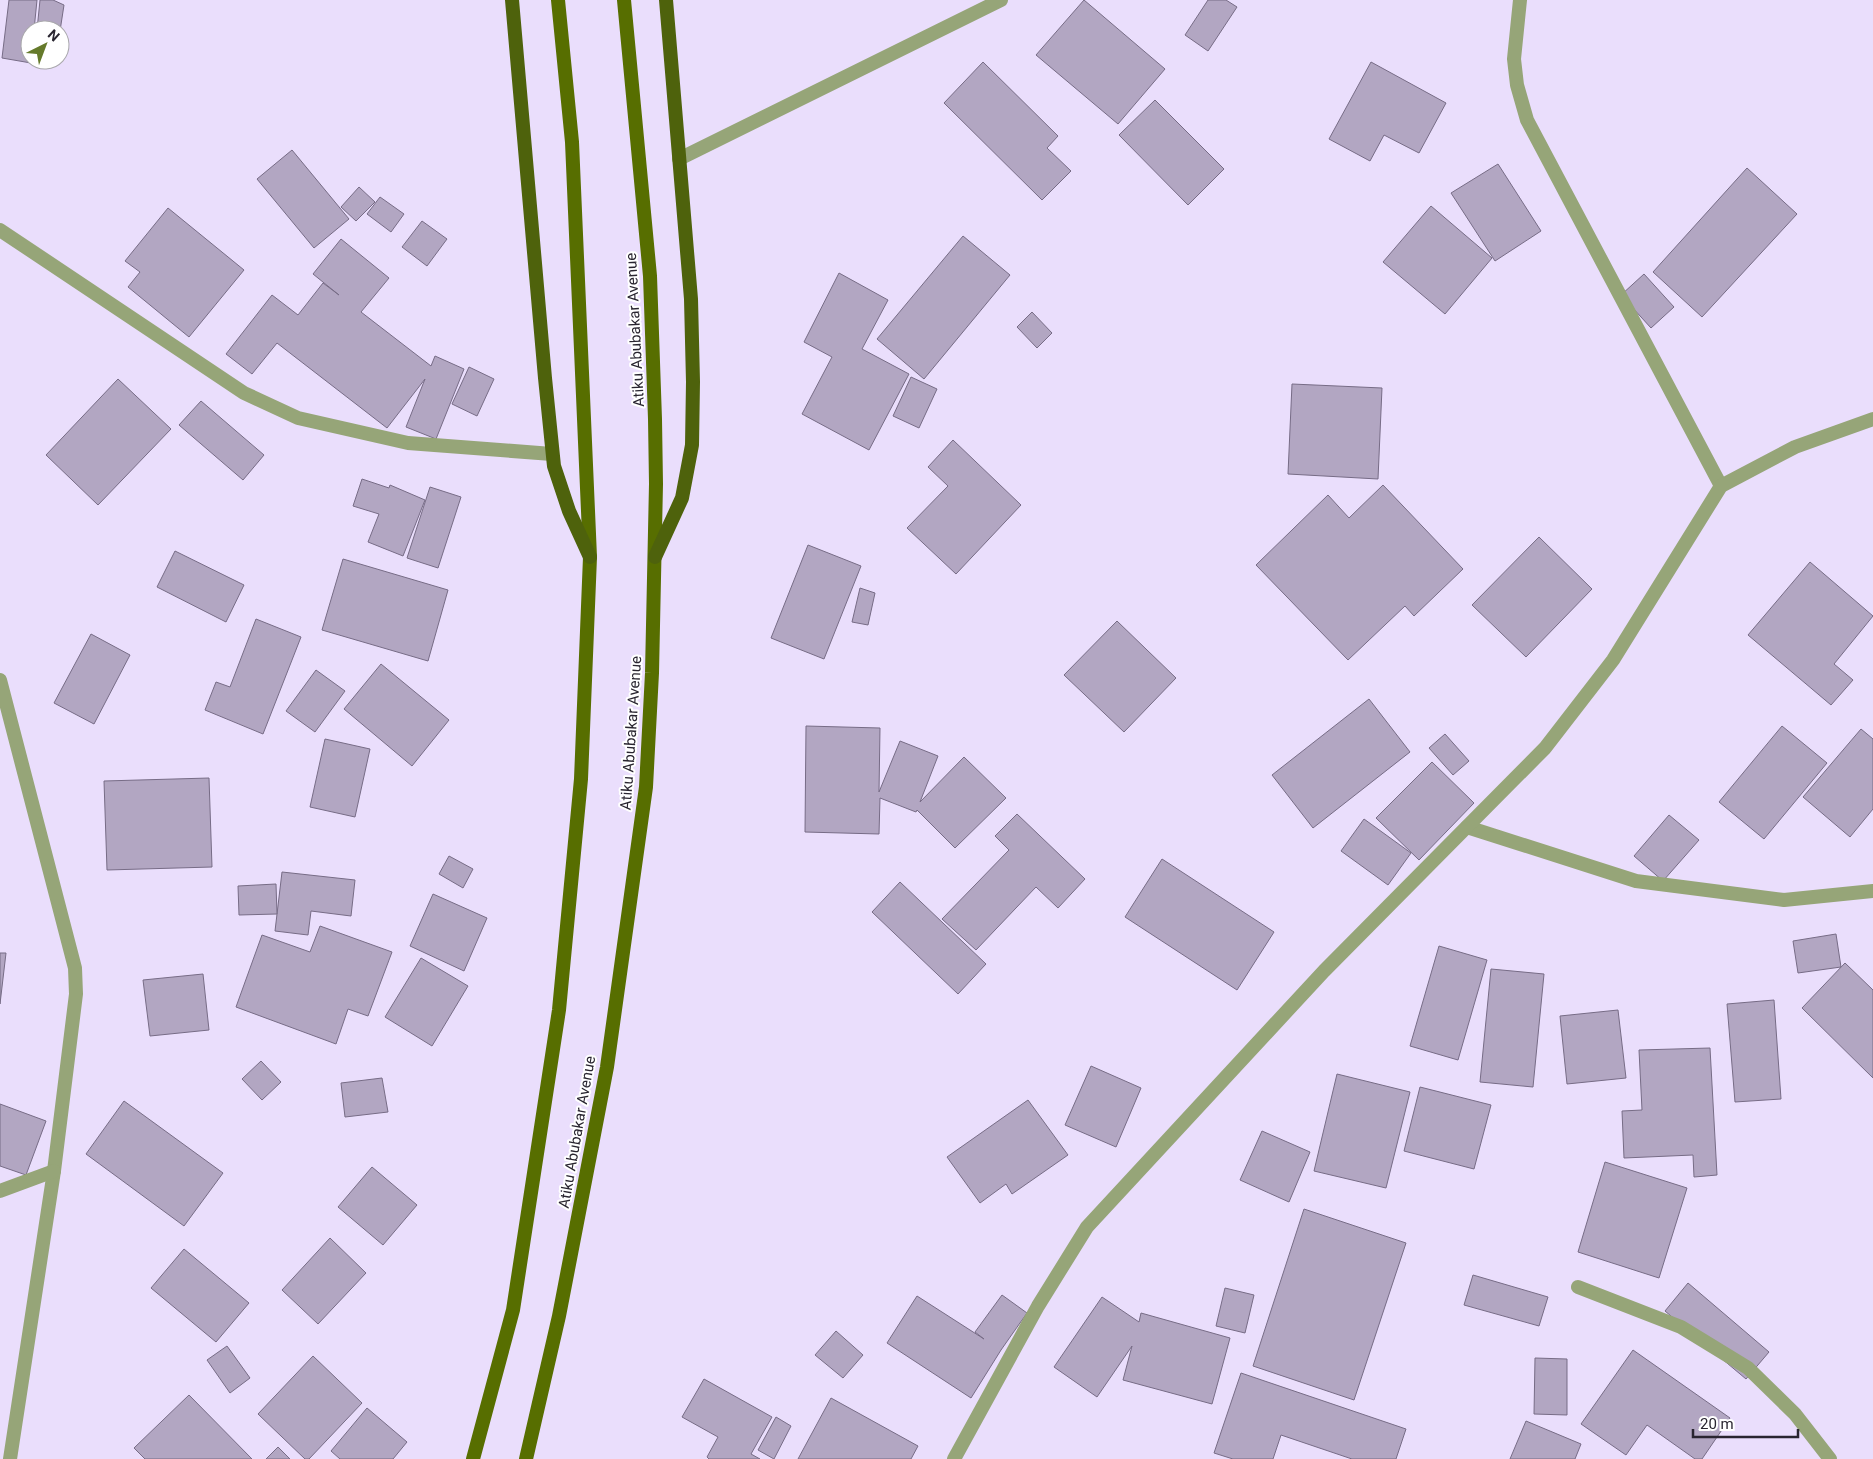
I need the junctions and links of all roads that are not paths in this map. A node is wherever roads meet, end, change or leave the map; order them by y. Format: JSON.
{"nodes":[{"id":1,"x":512,"y":0,"type":"edge"},
{"id":2,"x":558,"y":0,"type":"edge"},
{"id":3,"x":624,"y":0,"type":"edge"},
{"id":4,"x":666,"y":0,"type":"edge"},
{"id":5,"x":1001,"y":0,"type":"edge"},
{"id":6,"x":1520,"y":0,"type":"edge"},
{"id":7,"x":679,"y":160,"type":"junction"},
{"id":8,"x":0,"y":230,"type":"edge"},
{"id":9,"x":1873,"y":419,"type":"edge"},
{"id":10,"x":552,"y":454,"type":"junction"},
{"id":11,"x":1721,"y":486,"type":"junction"},
{"id":12,"x":590,"y":557,"type":"junction"},
{"id":13,"x":655,"y":557,"type":"junction"},
{"id":14,"x":0,"y":686,"type":"edge"},
{"id":15,"x":1467,"y":827,"type":"junction"},
{"id":16,"x":1873,"y":891,"type":"edge"},
{"id":17,"x":54,"y":1171,"type":"junction"},
{"id":18,"x":0,"y":1191,"type":"edge"},
{"id":19,"x":1578,"y":1287,"type":"dead end"},
{"id":20,"x":10,"y":1459,"type":"edge"},
{"id":21,"x":472,"y":1459,"type":"edge"},
{"id":22,"x":526,"y":1459,"type":"edge"},
{"id":23,"x":954,"y":1459,"type":"edge"},
{"id":24,"x":1830,"y":1459,"type":"edge"}],
"edges":[{"from":1,"to":10,"type":"highway"},
{"from":2,"to":12,"type":"main road"},
{"from":3,"to":13,"type":"main road","name":"Atiku Abubakar Avenue"},
{"from":4,"to":7,"type":"highway"},
{"from":5,"to":7,"type":"street"},
{"from":6,"to":11,"type":"street"},
{"from":7,"to":13,"type":"highway"},
{"from":8,"to":10,"type":"street"},
{"from":9,"to":11,"type":"street"},
{"from":10,"to":12,"type":"highway"},
{"from":11,"to":15,"type":"street"},
{"from":12,"to":21,"type":"main road"},
{"from":13,"to":22,"type":"main road","name":"Atiku Abubakar Avenue"},
{"from":14,"to":17,"type":"street"},
{"from":15,"to":16,"type":"street"},
{"from":15,"to":23,"type":"street"},
{"from":17,"to":18,"type":"street"},
{"from":17,"to":20,"type":"street"},
{"from":19,"to":24,"type":"street"}]}
